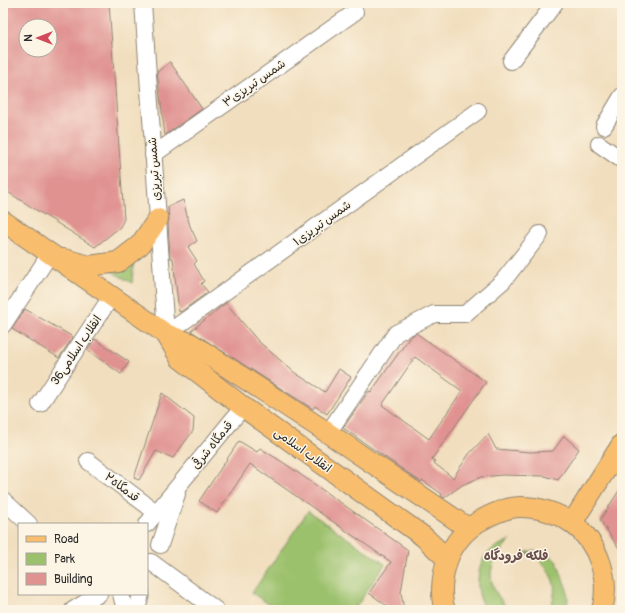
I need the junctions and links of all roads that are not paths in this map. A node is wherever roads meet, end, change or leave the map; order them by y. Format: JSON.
{"nodes":[{"id":1,"x":143,"y":3,"type":"edge"},
{"id":2,"x":555,"y":3,"type":"edge"},
{"id":3,"x":355,"y":12,"type":"dead end"},
{"id":4,"x":511,"y":61,"type":"dead end"},
{"id":5,"x":622,"y":96,"type":"edge"},
{"id":6,"x":478,"y":111,"type":"dead end"},
{"id":7,"x":604,"y":126,"type":"dead end"},
{"id":8,"x":599,"y":144,"type":"dead end"},
{"id":9,"x":153,"y":155,"type":"junction"},
{"id":10,"x":622,"y":160,"type":"edge"},
{"id":11,"x":158,"y":219,"type":"junction"},
{"id":12,"x":3,"y":221,"type":"edge"},
{"id":13,"x":540,"y":234,"type":"dead end"},
{"id":14,"x":52,"y":256,"type":"junction"},
{"id":15,"x":111,"y":296,"type":"junction"},
{"id":16,"x":3,"y":325,"type":"edge"},
{"id":17,"x":166,"y":334,"type":"junction"},
{"id":18,"x":40,"y":404,"type":"dead end"},
{"id":19,"x":243,"y":407,"type":"junction"},
{"id":20,"x":328,"y":432,"type":"junction"},
{"id":21,"x":622,"y":444,"type":"edge"},
{"id":22,"x":88,"y":461,"type":"dead end"},
{"id":23,"x":181,"y":484,"type":"junction"},
{"id":24,"x":3,"y":500,"type":"edge"},
{"id":25,"x":152,"y":519,"type":"edge"},
{"id":26,"x":28,"y":523,"type":"edge"},
{"id":27,"x":572,"y":523,"type":"junction"},
{"id":28,"x":468,"y":528,"type":"junction"},
{"id":29,"x":148,"y":531,"type":"edge"},
{"id":30,"x":160,"y":545,"type":"junction"},
{"id":31,"x":447,"y":559,"type":"junction"},
{"id":32,"x":148,"y":566,"type":"edge"},
{"id":33,"x":86,"y":595,"type":"edge"},
{"id":34,"x":97,"y":595,"type":"edge"},
{"id":35,"x":121,"y":595,"type":"edge"},
{"id":36,"x":141,"y":595,"type":"edge"},
{"id":37,"x":73,"y":610,"type":"edge"},
{"id":38,"x":125,"y":610,"type":"edge"},
{"id":39,"x":137,"y":610,"type":"edge"},
{"id":40,"x":216,"y":610,"type":"edge"},
{"id":41,"x":445,"y":610,"type":"edge"},
{"id":42,"x":602,"y":610,"type":"edge"}],
"edges":[{"from":1,"to":9,"type":"street","name":"شمس تبریزی"},
{"from":2,"to":4,"type":"street"},
{"from":3,"to":9,"type":"street","name":"شمس تبریزی۳"},
{"from":5,"to":7,"type":"street"},
{"from":6,"to":17,"type":"street","name":"شمس تبریزی۱"},
{"from":8,"to":10,"type":"street"},
{"from":9,"to":11,"type":"street","name":"شمس تبریزی"},
{"from":11,"to":14,"type":"main road"},
{"from":11,"to":17,"type":"street","name":"شمس تبریزی"},
{"from":12,"to":14,"type":"main road","name":"انقلاب اسلامی"},
{"from":13,"to":20,"type":"street"},
{"from":14,"to":15,"type":"main road","name":"انقلاب اسلامی"},
{"from":14,"to":16,"type":"street"},
{"from":15,"to":17,"type":"main road","name":"انقلاب اسلامی"},
{"from":15,"to":18,"type":"street","name":"36انقلاب اسلامی"},
{"from":17,"to":19,"type":"main road","name":"انقلاب اسلامی"},
{"from":17,"to":20,"type":"main road","name":"انقلاب اسلامی"},
{"from":19,"to":23,"type":"street","name":"قدمگاه شرقی"},
{"from":19,"to":31,"type":"main road","name":"انقلاب اسلامی"},
{"from":20,"to":28,"type":"main road","name":"انقلاب اسلامی"},
{"from":21,"to":27,"type":"main road"},
{"from":22,"to":25,"type":"street","name":"قدمگاه۲"},
{"from":23,"to":25,"type":"street","name":"قدمگاه شرقی"},
{"from":23,"to":30,"type":"street","name":"قدمگاه شرقی"},
{"from":24,"to":26,"type":"street"},
{"from":27,"to":28,"type":"main road"},
{"from":27,"to":42,"type":"main road"},
{"from":28,"to":31,"type":"main road"},
{"from":29,"to":30,"type":"street"},
{"from":30,"to":32,"type":"street","name":"قدمگاه شرقی"},
{"from":31,"to":41,"type":"main road"},
{"from":32,"to":40,"type":"street"},
{"from":33,"to":37,"type":"street"},
{"from":34,"to":37,"type":"street"},
{"from":35,"to":38,"type":"street"},
{"from":36,"to":39,"type":"street"}]}
